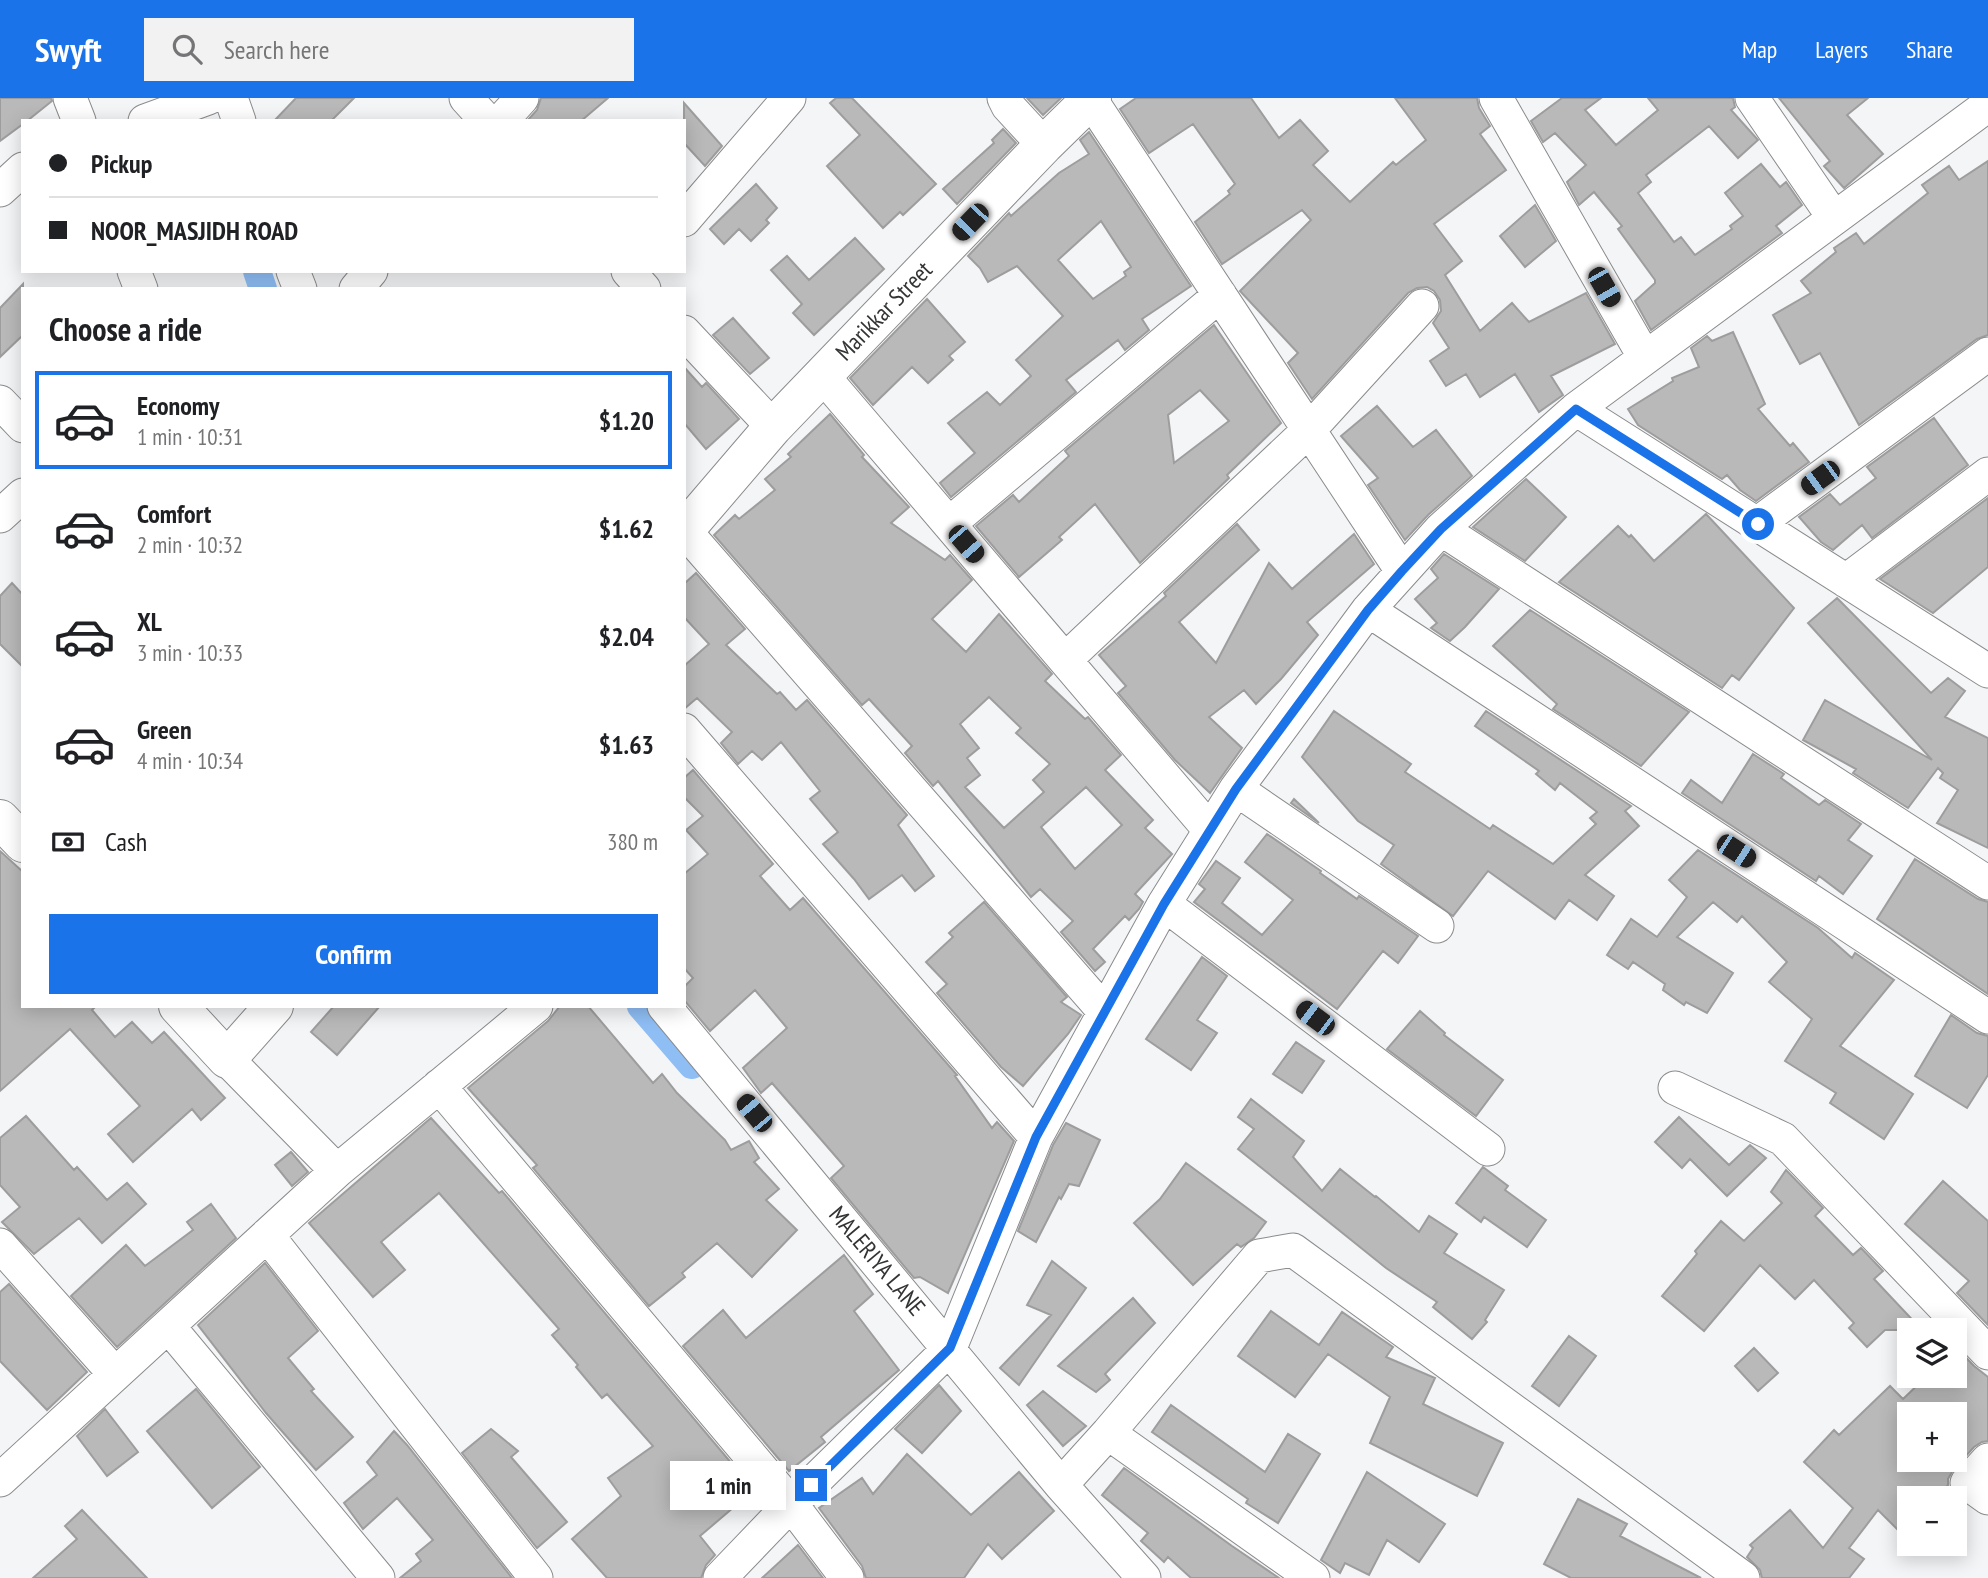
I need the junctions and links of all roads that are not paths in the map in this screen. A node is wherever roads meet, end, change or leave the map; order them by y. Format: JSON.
{"nodes":[{"id":1,"x":208,"y":98,"type":"edge"},
{"id":2,"x":231,"y":98,"type":"edge"},
{"id":3,"x":466,"y":98,"type":"edge"},
{"id":4,"x":522,"y":98,"type":"edge"},
{"id":5,"x":789,"y":98,"type":"edge"},
{"id":6,"x":1004,"y":98,"type":"edge"},
{"id":7,"x":1496,"y":98,"type":"edge"},
{"id":8,"x":1752,"y":98,"type":"edge"},
{"id":9,"x":1092,"y":99,"type":"edge"},
{"id":10,"x":1988,"y":105,"type":"edge"},
{"id":11,"x":150,"y":119,"type":"edge"},
{"id":12,"x":238,"y":119,"type":"edge"},
{"id":13,"x":485,"y":119,"type":"edge"},
{"id":14,"x":503,"y":119,"type":"edge"},
{"id":15,"x":1044,"y":145,"type":"junction"},
{"id":16,"x":21,"y":171,"type":"edge"},
{"id":17,"x":0,"y":190,"type":"edge"},
{"id":18,"x":686,"y":218,"type":"edge"},
{"id":19,"x":1833,"y":218,"type":"junction"},
{"id":20,"x":369,"y":273,"type":"edge"},
{"id":21,"x":358,"y":287,"type":"edge"},
{"id":22,"x":1220,"y":295,"type":"junction"},
{"id":23,"x":1422,"y":306,"type":"dead end"},
{"id":24,"x":686,"y":334,"type":"edge"},
{"id":25,"x":1988,"y":354,"type":"edge"},
{"id":26,"x":1645,"y":358,"type":"junction"},
{"id":27,"x":822,"y":375,"type":"junction"},
{"id":28,"x":1576,"y":409,"type":"junction"},
{"id":29,"x":773,"y":427,"type":"junction"},
{"id":30,"x":1309,"y":430,"type":"junction"},
{"id":31,"x":1988,"y":474,"type":"edge"},
{"id":32,"x":21,"y":497,"type":"edge"},
{"id":33,"x":0,"y":516,"type":"edge"},
{"id":34,"x":949,"y":524,"type":"junction"},
{"id":35,"x":1758,"y":524,"type":"junction"},
{"id":36,"x":1441,"y":529,"type":"junction"},
{"id":37,"x":686,"y":530,"type":"edge"},
{"id":38,"x":686,"y":532,"type":"edge"},
{"id":39,"x":1402,"y":571,"type":"junction"},
{"id":40,"x":1846,"y":581,"type":"junction"},
{"id":41,"x":1368,"y":610,"type":"junction"},
{"id":42,"x":1065,"y":660,"type":"junction"},
{"id":43,"x":1986,"y":668,"type":"edge"},
{"id":44,"x":686,"y":732,"type":"edge"},
{"id":45,"x":1236,"y":789,"type":"junction"},
{"id":46,"x":0,"y":819,"type":"edge"},
{"id":47,"x":1209,"y":829,"type":"junction"},
{"id":48,"x":21,"y":841,"type":"edge"},
{"id":49,"x":1988,"y":883,"type":"edge"},
{"id":50,"x":1164,"y":904,"type":"junction"},
{"id":51,"x":1437,"y":926,"type":"dead end"},
{"id":52,"x":180,"y":1008,"type":"edge"},
{"id":53,"x":272,"y":1008,"type":"edge"},
{"id":54,"x":534,"y":1008,"type":"edge"},
{"id":55,"x":666,"y":1008,"type":"edge"},
{"id":56,"x":1104,"y":1011,"type":"junction"},
{"id":57,"x":1988,"y":1017,"type":"edge"},
{"id":58,"x":227,"y":1059,"type":"junction"},
{"id":59,"x":439,"y":1086,"type":"junction"},
{"id":60,"x":1675,"y":1088,"type":"dead end"},
{"id":61,"x":1036,"y":1137,"type":"junction"},
{"id":62,"x":1488,"y":1149,"type":"dead end"},
{"id":63,"x":337,"y":1171,"type":"junction"},
{"id":64,"x":267,"y":1235,"type":"junction"},
{"id":65,"x":0,"y":1245,"type":"edge"},
{"id":66,"x":169,"y":1327,"type":"junction"},
{"id":67,"x":950,"y":1348,"type":"junction"},
{"id":68,"x":1988,"y":1353,"type":"edge"},
{"id":69,"x":115,"y":1374,"type":"junction"},
{"id":70,"x":1108,"y":1433,"type":"junction"},
{"id":71,"x":1988,"y":1460,"type":"edge"},
{"id":72,"x":0,"y":1480,"type":"edge"},
{"id":73,"x":1060,"y":1485,"type":"junction"},
{"id":74,"x":1988,"y":1498,"type":"edge"},
{"id":75,"x":791,"y":1504,"type":"junction"},
{"id":76,"x":378,"y":1578,"type":"edge"},
{"id":77,"x":536,"y":1578,"type":"edge"},
{"id":78,"x":720,"y":1578,"type":"edge"},
{"id":79,"x":847,"y":1578,"type":"edge"},
{"id":80,"x":1144,"y":1578,"type":"edge"},
{"id":81,"x":1313,"y":1578,"type":"edge"},
{"id":82,"x":1743,"y":1578,"type":"edge"}],
"edges":[{"from":1,"to":11,"type":"street"},
{"from":2,"to":12,"type":"street"},
{"from":3,"to":13,"type":"street"},
{"from":4,"to":14,"type":"street"},
{"from":5,"to":18,"type":"street"},
{"from":6,"to":15,"type":"street"},
{"from":7,"to":26,"type":"street"},
{"from":8,"to":19,"type":"street"},
{"from":9,"to":15,"type":"street","name":"Marikkar Street"},
{"from":9,"to":22,"type":"street"},
{"from":10,"to":19,"type":"street"},
{"from":15,"to":27,"type":"street","name":"Marikkar Street"},
{"from":16,"to":17,"type":"street"},
{"from":19,"to":26,"type":"street"},
{"from":20,"to":21,"type":"street"},
{"from":22,"to":30,"type":"street"},
{"from":22,"to":34,"type":"street"},
{"from":23,"to":30,"type":"street"},
{"from":24,"to":29,"type":"street"},
{"from":25,"to":35,"type":"street"},
{"from":26,"to":28,"type":"street"},
{"from":27,"to":29,"type":"street","name":"Marikkar Street"},
{"from":27,"to":34,"type":"street"},
{"from":28,"to":35,"type":"street"},
{"from":28,"to":36,"type":"street"},
{"from":29,"to":37,"type":"street","name":"Marikkar Street"},
{"from":30,"to":39,"type":"street"},
{"from":30,"to":42,"type":"street"},
{"from":31,"to":40,"type":"street"},
{"from":32,"to":33,"type":"street"},
{"from":34,"to":42,"type":"street"},
{"from":35,"to":40,"type":"street"},
{"from":36,"to":39,"type":"street"},
{"from":36,"to":49,"type":"street"},
{"from":38,"to":56,"type":"street"},
{"from":39,"to":41,"type":"street"},
{"from":40,"to":43,"type":"street"},
{"from":41,"to":45,"type":"street"},
{"from":41,"to":57,"type":"street"},
{"from":42,"to":47,"type":"street"},
{"from":44,"to":61,"type":"street"},
{"from":45,"to":47,"type":"street"},
{"from":45,"to":51,"type":"street"},
{"from":46,"to":48,"type":"street"},
{"from":47,"to":50,"type":"street"},
{"from":50,"to":56,"type":"street"},
{"from":50,"to":62,"type":"street"},
{"from":52,"to":58,"type":"street"},
{"from":53,"to":58,"type":"street"},
{"from":54,"to":59,"type":"street"},
{"from":55,"to":67,"type":"street","name":"MALERIYA LANE"},
{"from":56,"to":61,"type":"street"},
{"from":58,"to":63,"type":"street"},
{"from":59,"to":63,"type":"street"},
{"from":59,"to":75,"type":"street"},
{"from":60,"to":68,"type":"street"},
{"from":61,"to":67,"type":"street"},
{"from":63,"to":64,"type":"street"},
{"from":64,"to":66,"type":"street"},
{"from":64,"to":77,"type":"street"},
{"from":65,"to":69,"type":"street"},
{"from":66,"to":69,"type":"street"},
{"from":66,"to":76,"type":"street"},
{"from":67,"to":73,"type":"street","name":"MALERIYA LANE"},
{"from":67,"to":75,"type":"street"},
{"from":69,"to":72,"type":"street"},
{"from":70,"to":73,"type":"street"},
{"from":70,"to":81,"type":"street"},
{"from":70,"to":82,"type":"street"},
{"from":71,"to":74,"type":"street"},
{"from":73,"to":80,"type":"street","name":"MALERIYA LANE"},
{"from":75,"to":78,"type":"street"},
{"from":75,"to":79,"type":"street"}]}
